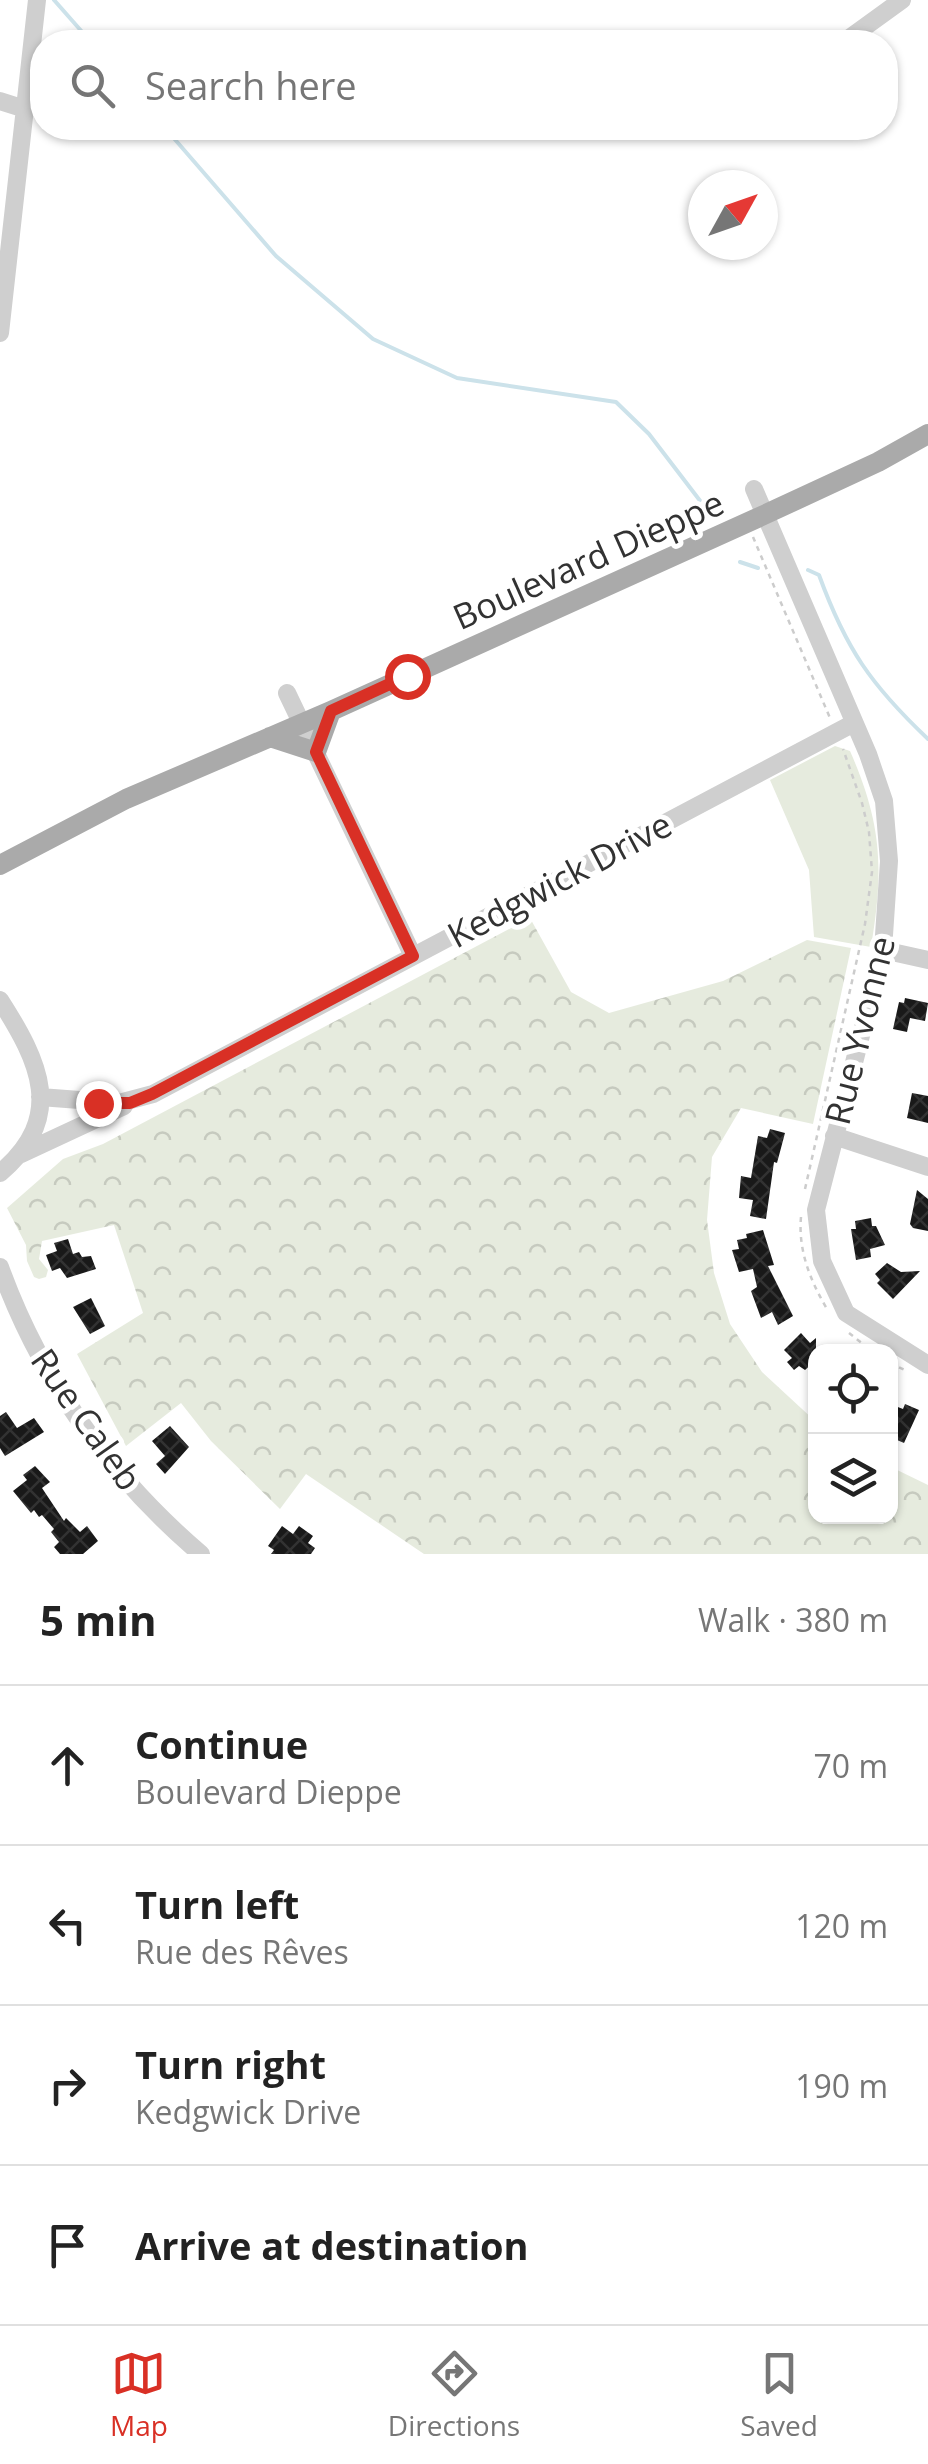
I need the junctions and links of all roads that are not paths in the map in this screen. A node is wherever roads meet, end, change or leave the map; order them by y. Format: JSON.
{"nodes":[{"id":1,"x":37,"y":0,"type":"edge"},
{"id":2,"x":902,"y":0,"type":"edge"},
{"id":3,"x":34,"y":30,"type":"edge"},
{"id":4,"x":861,"y":30,"type":"edge"},
{"id":5,"x":30,"y":63,"type":"edge"},
{"id":6,"x":0,"y":101,"type":"edge"},
{"id":7,"x":25,"y":108,"type":"junction"},
{"id":8,"x":0,"y":333,"type":"edge"},
{"id":9,"x":928,"y":434,"type":"edge"},
{"id":10,"x":754,"y":489,"type":"dead end"},
{"id":11,"x":766,"y":514,"type":"junction"},
{"id":12,"x":287,"y":692,"type":"dead end"},
{"id":13,"x":331,"y":711,"type":"junction"},
{"id":14,"x":302,"y":723,"type":"junction"},
{"id":15,"x":845,"y":728,"type":"junction"},
{"id":16,"x":270,"y":737,"type":"junction"},
{"id":17,"x":316,"y":752,"type":"junction"},
{"id":18,"x":0,"y":865,"type":"edge"},
{"id":19,"x":883,"y":950,"type":"junction"},
{"id":20,"x":413,"y":956,"type":"junction"},
{"id":21,"x":928,"y":960,"type":"edge"},
{"id":22,"x":0,"y":1000,"type":"edge"},
{"id":23,"x":40,"y":1097,"type":"junction"},
{"id":24,"x":130,"y":1103,"type":"junction"},
{"id":25,"x":834,"y":1136,"type":"junction"},
{"id":26,"x":20,"y":1154,"type":"junction"},
{"id":27,"x":928,"y":1167,"type":"edge"},
{"id":28,"x":0,"y":1174,"type":"edge"},
{"id":29,"x":0,"y":1266,"type":"edge"},
{"id":30,"x":928,"y":1365,"type":"edge"},
{"id":31,"x":200,"y":1554,"type":"edge"}],
"edges":[{"from":1,"to":3,"type":"street"},
{"from":2,"to":4,"type":"street"},
{"from":5,"to":7,"type":"street"},
{"from":6,"to":7,"type":"street"},
{"from":7,"to":8,"type":"street"},
{"from":9,"to":11,"type":"main road","name":"Boulevard Dieppe"},
{"from":10,"to":11,"type":"street","name":"Rue Yvonne"},
{"from":11,"to":13,"type":"main road","name":"Boulevard Dieppe"},
{"from":11,"to":15,"type":"street","name":"Rue Yvonne"},
{"from":12,"to":14,"type":"street"},
{"from":13,"to":14,"type":"main road","name":"Boulevard Dieppe"},
{"from":13,"to":17,"type":"main road"},
{"from":14,"to":16,"type":"main road","name":"Boulevard Dieppe"},
{"from":14,"to":17,"type":"street"},
{"from":15,"to":19,"type":"street","name":"Rue Yvonne"},
{"from":15,"to":20,"type":"street","name":"Kedgwick Drive"},
{"from":16,"to":17,"type":"main road"},
{"from":16,"to":18,"type":"main road","name":"Boulevard Dieppe"},
{"from":17,"to":20,"type":"street"},
{"from":19,"to":21,"type":"street"},
{"from":19,"to":25,"type":"street","name":"Rue Yvonne"},
{"from":20,"to":24,"type":"street","name":"Kedgwick Drive"},
{"from":22,"to":23,"type":"street"},
{"from":23,"to":24,"type":"street","name":"Kedgwick Drive"},
{"from":23,"to":26,"type":"street"},
{"from":24,"to":26,"type":"street"},
{"from":25,"to":27,"type":"street"},
{"from":25,"to":30,"type":"street","name":"Rue Yvonne"},
{"from":26,"to":28,"type":"street"},
{"from":29,"to":31,"type":"street","name":"Rue Caleb"}]}
